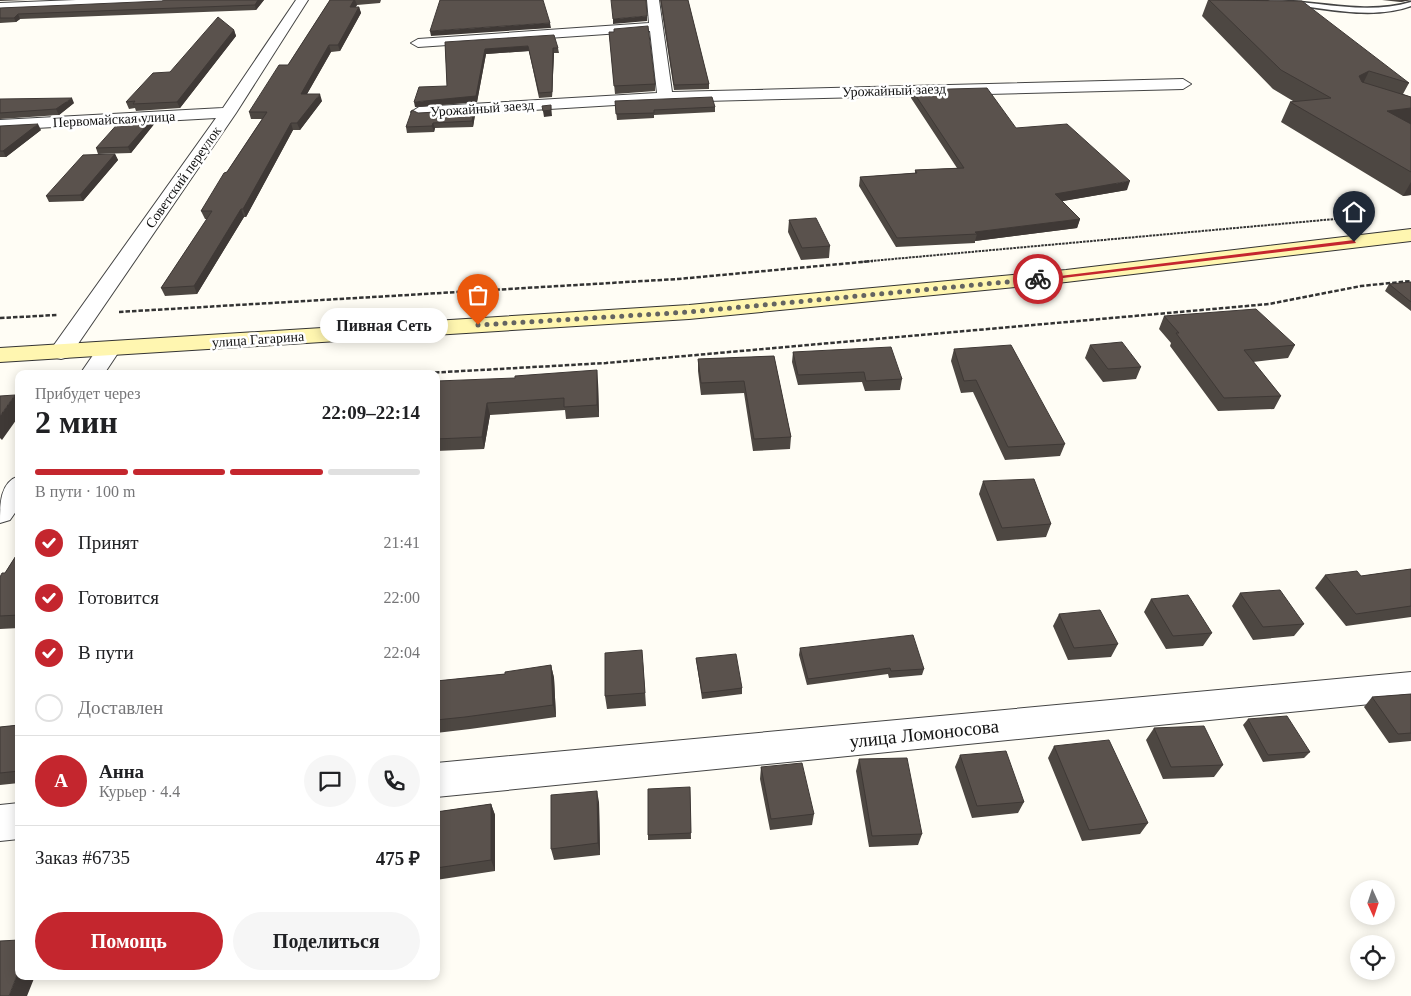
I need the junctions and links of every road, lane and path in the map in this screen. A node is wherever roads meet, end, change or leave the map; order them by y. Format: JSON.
{"nodes":[{"id":1,"x":164,"y":0,"type":"edge"},
{"id":2,"x":302,"y":0,"type":"edge"},
{"id":3,"x":653,"y":0,"type":"edge"},
{"id":4,"x":1269,"y":0,"type":"edge"},
{"id":5,"x":1411,"y":4,"type":"edge"},
{"id":6,"x":0,"y":7,"type":"edge"},
{"id":7,"x":655,"y":27,"type":"junction"},
{"id":8,"x":418,"y":43,"type":"dead end"},
{"id":9,"x":1183,"y":84,"type":"dead end"},
{"id":10,"x":665,"y":97,"type":"junction"},
{"id":11,"x":419,"y":112,"type":"edge"},
{"id":12,"x":228,"y":113,"type":"junction"},
{"id":13,"x":0,"y":124,"type":"edge"},
{"id":14,"x":1350,"y":218,"type":"dead end"},
{"id":15,"x":1411,"y":235,"type":"edge"},
{"id":16,"x":1411,"y":281,"type":"edge"},
{"id":17,"x":119,"y":312,"type":"dead end"},
{"id":18,"x":108,"y":350,"type":"junction"},
{"id":19,"x":61,"y":352,"type":"junction"},
{"id":20,"x":0,"y":355,"type":"edge"},
{"id":21,"x":95,"y":370,"type":"edge"},
{"id":22,"x":440,"y":372,"type":"edge"},
{"id":23,"x":15,"y":490,"type":"edge"},
{"id":24,"x":0,"y":513,"type":"edge"},
{"id":25,"x":1411,"y":686,"type":"edge"},
{"id":26,"x":440,"y":780,"type":"edge"},
{"id":27,"x":15,"y":821,"type":"edge"},
{"id":28,"x":0,"y":823,"type":"edge"}],
"edges":[{"from":1,"to":6,"type":"street"},
{"from":2,"to":12,"type":"street","name":"Советский переулок"},
{"from":3,"to":7,"type":"street"},
{"from":4,"to":5,"type":"lane"},
{"from":7,"to":8,"type":"street"},
{"from":7,"to":10,"type":"street"},
{"from":9,"to":10,"type":"street","name":"Урожайный заезд"},
{"from":10,"to":11,"type":"street","name":"Урожайный заезд"},
{"from":12,"to":13,"type":"street","name":"Первомайская улица"},
{"from":12,"to":19,"type":"street","name":"Советский переулок"},
{"from":14,"to":17,"type":"path"},
{"from":15,"to":18,"type":"main road","name":"улица Гагарина"},
{"from":16,"to":22,"type":"path"},
{"from":18,"to":19,"type":"main road","name":"улица Гагарина"},
{"from":18,"to":21,"type":"street"},
{"from":19,"to":20,"type":"main road","name":"улица Гагарина"},
{"from":23,"to":24,"type":"street"},
{"from":25,"to":26,"type":"street","name":"улица Ломоносова"},
{"from":27,"to":28,"type":"street"}]}
